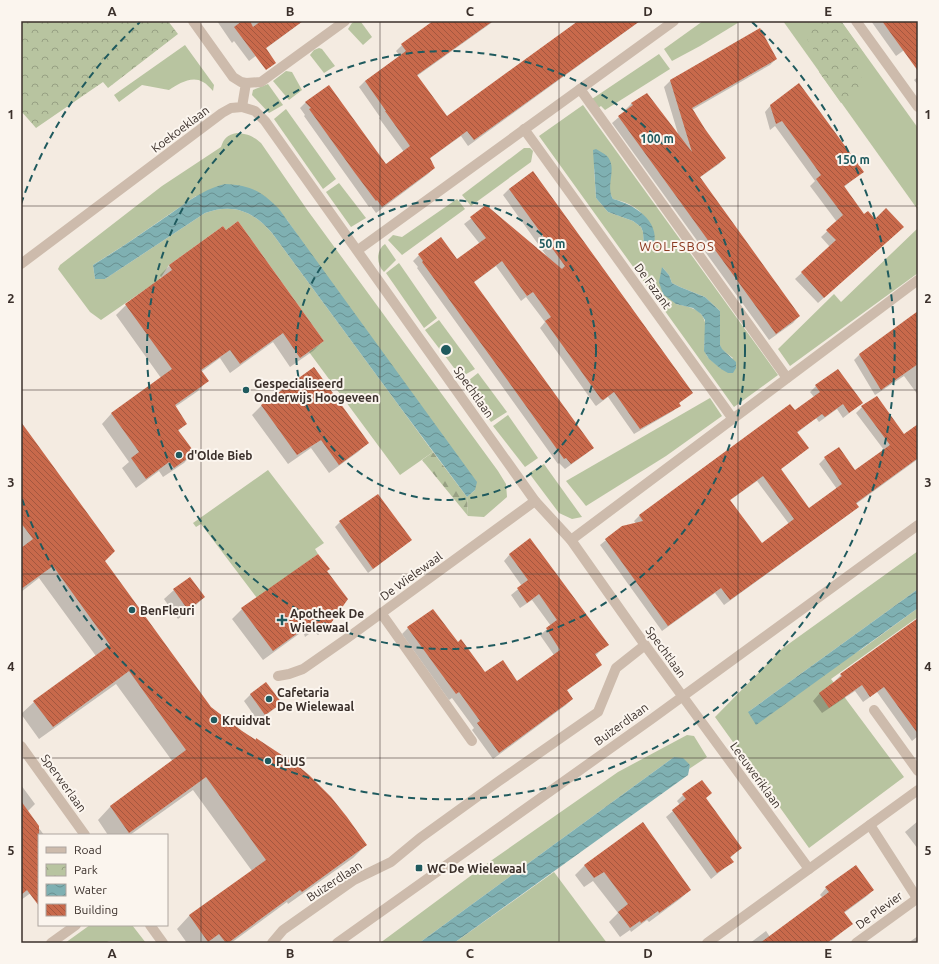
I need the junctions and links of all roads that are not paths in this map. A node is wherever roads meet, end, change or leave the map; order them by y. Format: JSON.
{"nodes":[{"id":1,"x":193,"y":21,"type":"edge"},
{"id":2,"x":345,"y":21,"type":"edge"},
{"id":3,"x":674,"y":21,"type":"edge"},
{"id":4,"x":856,"y":21,"type":"edge"},
{"id":5,"x":246,"y":83,"type":"junction"},
{"id":6,"x":580,"y":89,"type":"junction"},
{"id":7,"x":242,"y":107,"type":"junction"},
{"id":8,"x":918,"y":107,"type":"edge"},
{"id":9,"x":524,"y":129,"type":"junction"},
{"id":10,"x":358,"y":250,"type":"junction"},
{"id":11,"x":21,"y":264,"type":"edge"},
{"id":12,"x":918,"y":280,"type":"edge"},
{"id":13,"x":788,"y":378,"type":"junction"},
{"id":14,"x":733,"y":419,"type":"junction"},
{"id":15,"x":535,"y":501,"type":"junction"},
{"id":16,"x":918,"y":525,"type":"edge"},
{"id":17,"x":571,"y":540,"type":"junction"},
{"id":18,"x":381,"y":614,"type":"junction"},
{"id":19,"x":645,"y":646,"type":"junction"},
{"id":20,"x":278,"y":676,"type":"dead end"},
{"id":21,"x":682,"y":696,"type":"junction"},
{"id":22,"x":874,"y":710,"type":"dead end"},
{"id":23,"x":472,"y":741,"type":"dead end"},
{"id":24,"x":21,"y":746,"type":"edge"},
{"id":25,"x":918,"y":771,"type":"edge"},
{"id":26,"x":918,"y":790,"type":"edge"},
{"id":27,"x":870,"y":825,"type":"junction"},
{"id":28,"x":84,"y":834,"type":"edge"},
{"id":29,"x":809,"y":869,"type":"junction"},
{"id":30,"x":917,"y":898,"type":"edge"},
{"id":31,"x":75,"y":926,"type":"edge"},
{"id":32,"x":151,"y":926,"type":"edge"},
{"id":33,"x":52,"y":943,"type":"edge"},
{"id":34,"x":163,"y":943,"type":"edge"},
{"id":35,"x":272,"y":943,"type":"edge"},
{"id":36,"x":337,"y":943,"type":"edge"},
{"id":37,"x":707,"y":943,"type":"edge"},
{"id":38,"x":856,"y":943,"type":"edge"}],
"edges":[{"from":1,"to":5,"type":"street"},
{"from":2,"to":5,"type":"street"},
{"from":3,"to":6,"type":"street"},
{"from":4,"to":8,"type":"street"},
{"from":5,"to":7,"type":"street"},
{"from":6,"to":9,"type":"street"},
{"from":6,"to":13,"type":"street"},
{"from":7,"to":10,"type":"street","name":"Spechtlaan"},
{"from":7,"to":11,"type":"street","name":"Koekoeklaan"},
{"from":9,"to":10,"type":"street"},
{"from":9,"to":14,"type":"street","name":"De Fazant"},
{"from":10,"to":15,"type":"street","name":"Spechtlaan"},
{"from":12,"to":13,"type":"street"},
{"from":13,"to":14,"type":"street"},
{"from":14,"to":17,"type":"street"},
{"from":15,"to":17,"type":"street","name":"Spechtlaan"},
{"from":15,"to":18,"type":"street","name":"De Wielewaal"},
{"from":16,"to":21,"type":"street","name":"Buizerdlaan"},
{"from":17,"to":19,"type":"street","name":"Spechtlaan"},
{"from":18,"to":20,"type":"street","name":"De Wielewaal"},
{"from":18,"to":23,"type":"street"},
{"from":19,"to":21,"type":"street","name":"Spechtlaan"},
{"from":19,"to":35,"type":"street","name":"Buizerdlaan"},
{"from":21,"to":29,"type":"street","name":"Leeuweriklaan"},
{"from":21,"to":36,"type":"street","name":"Buizerdlaan"},
{"from":22,"to":25,"type":"street"},
{"from":24,"to":28,"type":"street","name":"Sperwerlaan"},
{"from":26,"to":27,"type":"street"},
{"from":27,"to":29,"type":"street"},
{"from":27,"to":30,"type":"street","name":"De Plevier"},
{"from":29,"to":37,"type":"street"},
{"from":30,"to":38,"type":"street","name":"De Plevier"},
{"from":31,"to":33,"type":"street"},
{"from":32,"to":34,"type":"street"}]}
